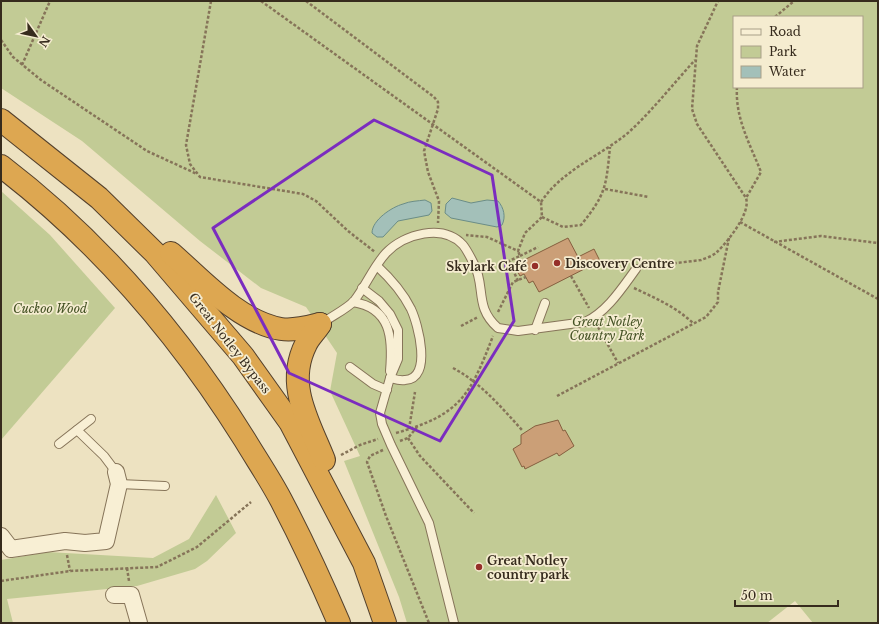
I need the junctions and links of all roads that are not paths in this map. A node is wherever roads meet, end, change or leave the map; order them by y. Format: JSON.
{"nodes":[{"id":1,"x":1,"y":120,"type":"edge"},
{"id":2,"x":1,"y":166,"type":"edge"},
{"id":3,"x":99,"y":198,"type":"junction"},
{"id":4,"x":377,"y":266,"type":"junction"},
{"id":5,"x":636,"y":269,"type":"road end"},
{"id":6,"x":362,"y":288,"type":"junction"},
{"id":7,"x":353,"y":302,"type":"junction"},
{"id":8,"x":545,"y":303,"type":"dead end"},
{"id":9,"x":320,"y":324,"type":"junction"},
{"id":10,"x":535,"y":330,"type":"junction"},
{"id":11,"x":350,"y":367,"type":"dead end"},
{"id":12,"x":390,"y":378,"type":"junction"},
{"id":13,"x":386,"y":390,"type":"junction"},
{"id":14,"x":91,"y":419,"type":"dead end"},
{"id":15,"x":77,"y":430,"type":"junction"},
{"id":16,"x":59,"y":444,"type":"dead end"},
{"id":17,"x":117,"y":478,"type":"junction"},
{"id":18,"x":165,"y":486,"type":"dead end"},
{"id":19,"x":1,"y":536,"type":"edge"},
{"id":20,"x":364,"y":563,"type":"junction"},
{"id":21,"x":114,"y":595,"type":"dead end"},
{"id":22,"x":139,"y":623,"type":"edge"},
{"id":23,"x":339,"y":623,"type":"edge"},
{"id":24,"x":385,"y":623,"type":"edge"},
{"id":25,"x":454,"y":623,"type":"edge"}],
"edges":[{"from":1,"to":3,"type":"highway","name":"Great Notley Bypass"},
{"from":2,"to":23,"type":"highway"},
{"from":3,"to":9,"type":"highway"},
{"from":3,"to":20,"type":"highway","name":"Great Notley Bypass"},
{"from":4,"to":6,"type":"lane"},
{"from":4,"to":10,"type":"lane"},
{"from":4,"to":12,"type":"lane"},
{"from":5,"to":10,"type":"lane"},
{"from":6,"to":7,"type":"lane"},
{"from":6,"to":12,"type":"lane"},
{"from":7,"to":9,"type":"lane"},
{"from":7,"to":12,"type":"lane"},
{"from":8,"to":10,"type":"lane"},
{"from":9,"to":20,"type":"highway"},
{"from":11,"to":13,"type":"lane"},
{"from":12,"to":13,"type":"lane"},
{"from":13,"to":25,"type":"lane"},
{"from":14,"to":15,"type":"lane"},
{"from":15,"to":16,"type":"lane"},
{"from":15,"to":17,"type":"lane"},
{"from":17,"to":18,"type":"lane"},
{"from":17,"to":19,"type":"street"},
{"from":20,"to":24,"type":"highway","name":"Great Notley Bypass"},
{"from":21,"to":22,"type":"street"}]}
